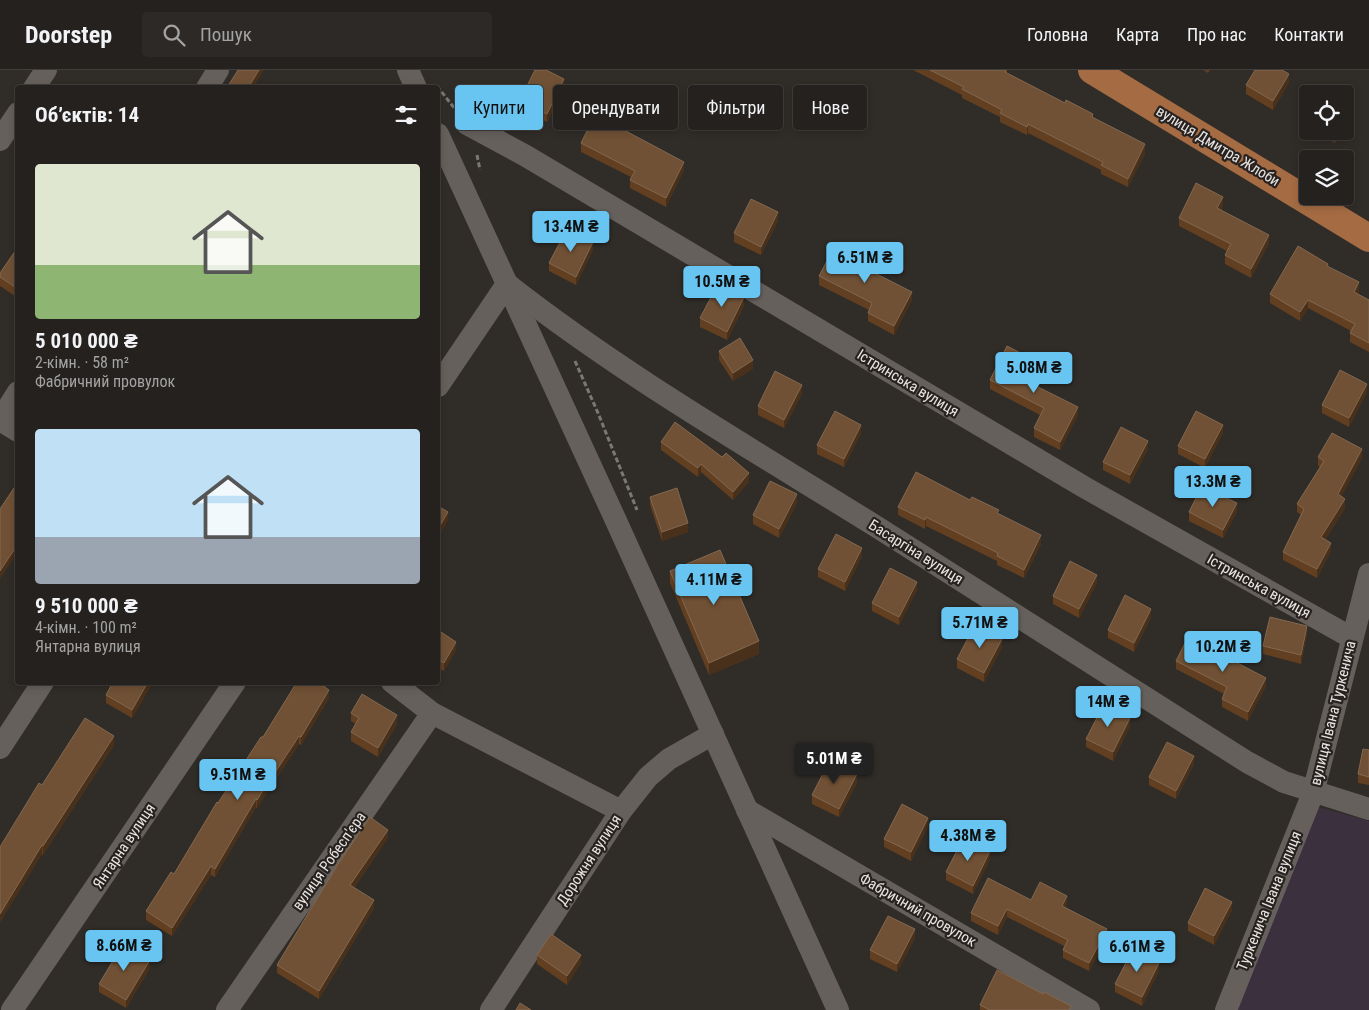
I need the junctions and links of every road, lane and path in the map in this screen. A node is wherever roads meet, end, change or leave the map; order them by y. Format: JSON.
{"nodes":[{"id":1,"x":46,"y":70,"type":"edge"},
{"id":2,"x":218,"y":70,"type":"edge"},
{"id":3,"x":408,"y":70,"type":"edge"},
{"id":4,"x":1092,"y":70,"type":"edge"},
{"id":5,"x":36,"y":85,"type":"edge"},
{"id":6,"x":209,"y":85,"type":"edge"},
{"id":7,"x":415,"y":85,"type":"edge"},
{"id":8,"x":15,"y":118,"type":"edge"},
{"id":9,"x":478,"y":130,"type":"edge"},
{"id":10,"x":440,"y":138,"type":"edge"},
{"id":11,"x":0,"y":140,"type":"edge"},
{"id":12,"x":1369,"y":238,"type":"edge"},
{"id":13,"x":506,"y":284,"type":"junction"},
{"id":14,"x":440,"y":383,"type":"edge"},
{"id":15,"x":15,"y":397,"type":"edge"},
{"id":16,"x":0,"y":420,"type":"edge"},
{"id":17,"x":15,"y":429,"type":"edge"},
{"id":18,"x":1369,"y":574,"type":"edge"},
{"id":19,"x":1352,"y":638,"type":"junction"},
{"id":20,"x":41,"y":685,"type":"edge"},
{"id":21,"x":233,"y":685,"type":"edge"},
{"id":22,"x":396,"y":685,"type":"edge"},
{"id":23,"x":432,"y":713,"type":"junction"},
{"id":24,"x":713,"y":734,"type":"junction"},
{"id":25,"x":0,"y":748,"type":"edge"},
{"id":26,"x":1313,"y":793,"type":"junction"},
{"id":27,"x":1369,"y":809,"type":"edge"},
{"id":28,"x":748,"y":810,"type":"junction"},
{"id":29,"x":621,"y":811,"type":"junction"},
{"id":30,"x":12,"y":1010,"type":"edge"},
{"id":31,"x":227,"y":1010,"type":"edge"},
{"id":32,"x":491,"y":1010,"type":"edge"},
{"id":33,"x":838,"y":1010,"type":"edge"},
{"id":34,"x":1089,"y":1010,"type":"edge"},
{"id":35,"x":1226,"y":1010,"type":"edge"}],
"edges":[{"from":1,"to":5,"type":"street"},
{"from":2,"to":6,"type":"street"},
{"from":3,"to":7,"type":"street"},
{"from":4,"to":12,"type":"main road","name":"вулиця Дмитра Жлоби"},
{"from":8,"to":11,"type":"street"},
{"from":9,"to":19,"type":"street","name":"Істринська вулиця"},
{"from":10,"to":13,"type":"street"},
{"from":13,"to":14,"type":"street"},
{"from":13,"to":24,"type":"street"},
{"from":13,"to":26,"type":"street","name":"Басаргіна вулиця"},
{"from":15,"to":16,"type":"street"},
{"from":16,"to":17,"type":"street"},
{"from":18,"to":19,"type":"street","name":"вулиця Івана Туркенича"},
{"from":19,"to":26,"type":"street","name":"вулиця Івана Туркенича"},
{"from":20,"to":25,"type":"street"},
{"from":21,"to":30,"type":"street","name":"Янтарна вулиця"},
{"from":22,"to":23,"type":"street"},
{"from":23,"to":29,"type":"street"},
{"from":23,"to":31,"type":"street","name":"вулиця Робесп'єра"},
{"from":24,"to":28,"type":"street"},
{"from":24,"to":29,"type":"street","name":"Дорожня вулиця"},
{"from":26,"to":27,"type":"street","name":"Басаргіна вулиця"},
{"from":26,"to":35,"type":"street","name":"Туркенича Івана вулиця"},
{"from":28,"to":33,"type":"street"},
{"from":28,"to":34,"type":"street","name":"Фабричний провулок"},
{"from":29,"to":32,"type":"street","name":"Дорожня вулиця"}]}
